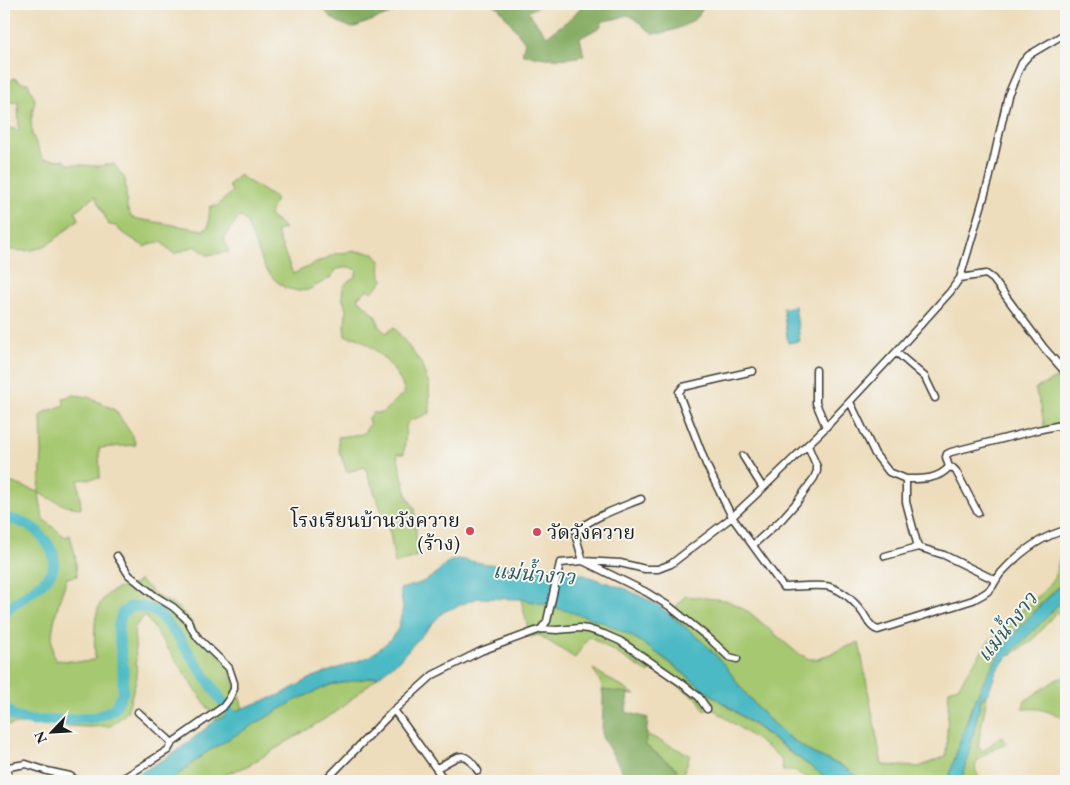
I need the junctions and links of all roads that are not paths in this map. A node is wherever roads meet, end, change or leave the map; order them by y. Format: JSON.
{"nodes":[{"id":1,"x":1066,"y":34,"type":"edge"},
{"id":2,"x":960,"y":278,"type":"junction"},
{"id":3,"x":896,"y":352,"type":"junction"},
{"id":4,"x":816,"y":370,"type":"dead end"},
{"id":5,"x":753,"y":371,"type":"dead end"},
{"id":6,"x":1066,"y":373,"type":"edge"},
{"id":7,"x":935,"y":398,"type":"dead end"},
{"id":8,"x":850,"y":402,"type":"junction"},
{"id":9,"x":1066,"y":424,"type":"edge"},
{"id":10,"x":826,"y":427,"type":"junction"},
{"id":11,"x":808,"y":446,"type":"junction"},
{"id":12,"x":743,"y":456,"type":"dead end"},
{"id":13,"x":949,"y":467,"type":"junction"},
{"id":14,"x":906,"y":479,"type":"junction"},
{"id":15,"x":763,"y":488,"type":"junction"},
{"id":16,"x":641,"y":499,"type":"dead end"},
{"id":17,"x":978,"y":514,"type":"dead end"},
{"id":18,"x":732,"y":517,"type":"junction"},
{"id":19,"x":1066,"y":530,"type":"edge"},
{"id":20,"x":753,"y":545,"type":"junction"},
{"id":21,"x":918,"y":546,"type":"junction"},
{"id":22,"x":117,"y":556,"type":"dead end"},
{"id":23,"x":886,"y":556,"type":"dead end"},
{"id":24,"x":582,"y":561,"type":"junction"},
{"id":25,"x":996,"y":580,"type":"junction"},
{"id":26,"x":541,"y":629,"type":"junction"},
{"id":27,"x":737,"y":658,"type":"dead end"},
{"id":28,"x":708,"y":709,"type":"dead end"},
{"id":29,"x":394,"y":710,"type":"junction"},
{"id":30,"x":138,"y":712,"type":"dead end"},
{"id":31,"x":172,"y":744,"type":"junction"},
{"id":32,"x":6,"y":766,"type":"edge"},
{"id":33,"x":437,"y":768,"type":"junction"},
{"id":34,"x":478,"y":771,"type":"dead end"},
{"id":35,"x":8,"y":781,"type":"edge"},
{"id":36,"x":78,"y":781,"type":"edge"},
{"id":37,"x":116,"y":781,"type":"edge"},
{"id":38,"x":325,"y":781,"type":"edge"},
{"id":39,"x":445,"y":781,"type":"edge"}],
"edges":[{"from":1,"to":2,"type":"street"},
{"from":2,"to":3,"type":"street"},
{"from":2,"to":6,"type":"street"},
{"from":3,"to":7,"type":"street"},
{"from":3,"to":8,"type":"street"},
{"from":4,"to":10,"type":"street"},
{"from":5,"to":18,"type":"street"},
{"from":8,"to":10,"type":"street"},
{"from":8,"to":14,"type":"street"},
{"from":9,"to":13,"type":"street"},
{"from":10,"to":11,"type":"street"},
{"from":11,"to":15,"type":"street"},
{"from":11,"to":20,"type":"street"},
{"from":12,"to":15,"type":"street"},
{"from":13,"to":14,"type":"street"},
{"from":13,"to":17,"type":"street"},
{"from":14,"to":21,"type":"street"},
{"from":15,"to":18,"type":"street"},
{"from":16,"to":24,"type":"street"},
{"from":18,"to":20,"type":"street"},
{"from":18,"to":24,"type":"street"},
{"from":19,"to":25,"type":"street"},
{"from":20,"to":25,"type":"street"},
{"from":21,"to":23,"type":"street"},
{"from":21,"to":25,"type":"street"},
{"from":22,"to":31,"type":"street"},
{"from":24,"to":26,"type":"street"},
{"from":24,"to":27,"type":"street"},
{"from":26,"to":28,"type":"street"},
{"from":26,"to":29,"type":"street"},
{"from":29,"to":33,"type":"street"},
{"from":29,"to":38,"type":"street"},
{"from":30,"to":31,"type":"street"},
{"from":31,"to":37,"type":"street"},
{"from":32,"to":35,"type":"street"},
{"from":32,"to":36,"type":"street"},
{"from":33,"to":34,"type":"street"},
{"from":33,"to":39,"type":"street"}]}
